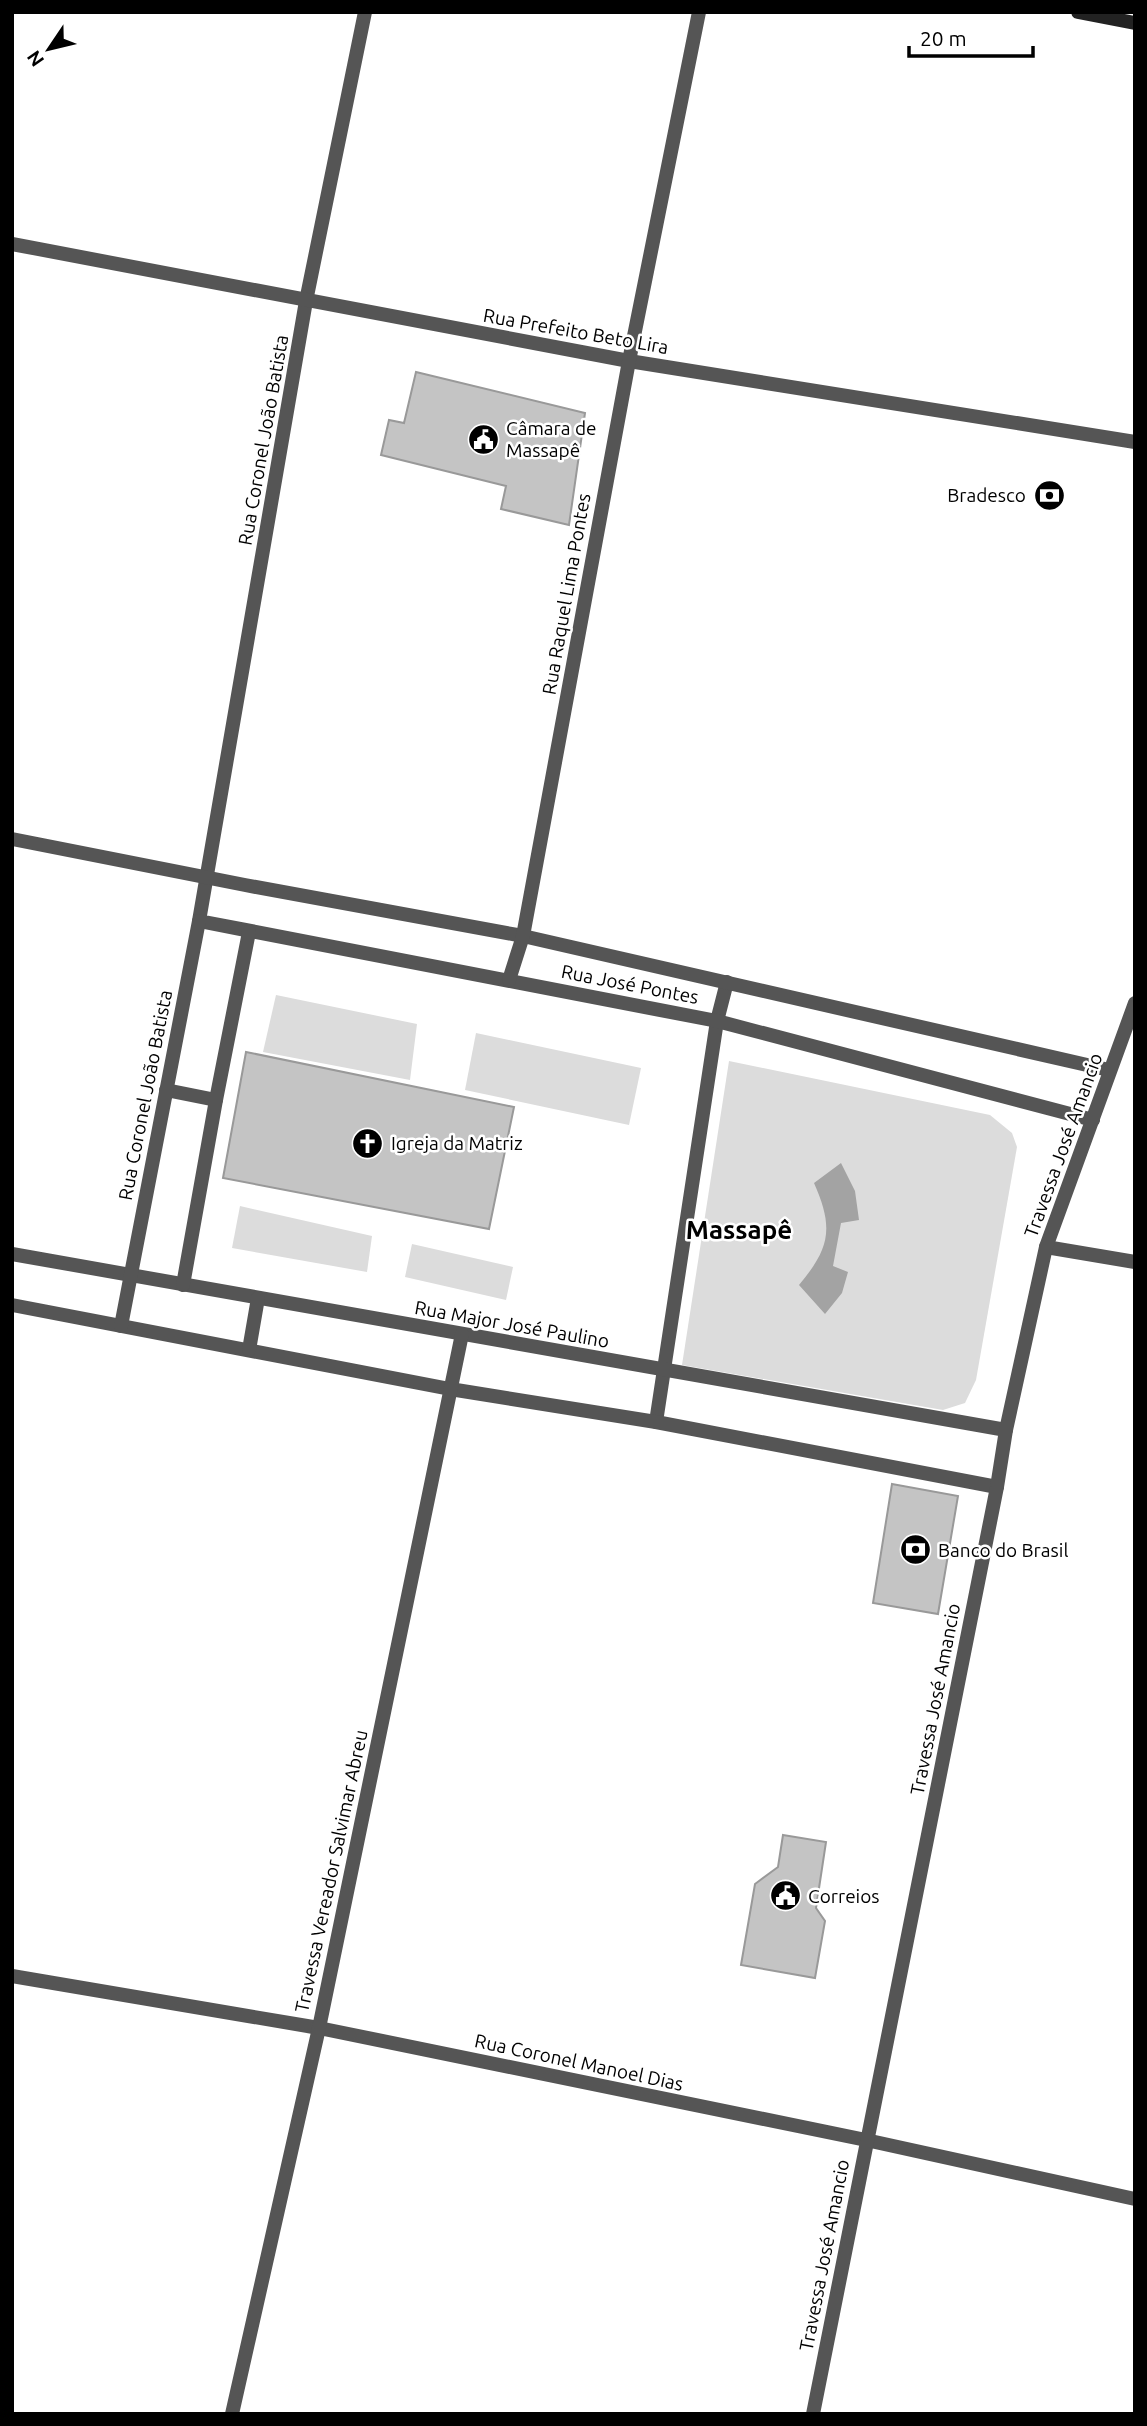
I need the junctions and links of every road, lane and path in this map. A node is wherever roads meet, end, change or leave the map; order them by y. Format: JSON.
{"nodes":[{"id":1,"x":365,"y":12,"type":"edge"},
{"id":2,"x":699,"y":12,"type":"edge"},
{"id":3,"x":1078,"y":12,"type":"edge"},
{"id":4,"x":1135,"y":23,"type":"edge"},
{"id":5,"x":12,"y":244,"type":"edge"},
{"id":6,"x":306,"y":301,"type":"junction"},
{"id":7,"x":629,"y":361,"type":"junction"},
{"id":8,"x":1135,"y":442,"type":"edge"},
{"id":9,"x":12,"y":839,"type":"edge"},
{"id":10,"x":205,"y":876,"type":"junction"},
{"id":11,"x":199,"y":921,"type":"junction"},
{"id":12,"x":249,"y":932,"type":"junction"},
{"id":13,"x":523,"y":936,"type":"junction"},
{"id":14,"x":509,"y":980,"type":"junction"},
{"id":15,"x":727,"y":982,"type":"junction"},
{"id":16,"x":1135,"y":1003,"type":"edge"},
{"id":17,"x":717,"y":1021,"type":"junction"},
{"id":18,"x":1109,"y":1070,"type":"junction"},
{"id":19,"x":166,"y":1090,"type":"junction"},
{"id":20,"x":216,"y":1100,"type":"junction"},
{"id":21,"x":1093,"y":1120,"type":"junction"},
{"id":22,"x":1046,"y":1247,"type":"junction"},
{"id":23,"x":12,"y":1254,"type":"edge"},
{"id":24,"x":1135,"y":1262,"type":"edge"},
{"id":25,"x":130,"y":1276,"type":"junction"},
{"id":26,"x":183,"y":1285,"type":"junction"},
{"id":27,"x":258,"y":1298,"type":"junction"},
{"id":28,"x":12,"y":1306,"type":"edge"},
{"id":29,"x":121,"y":1326,"type":"junction"},
{"id":30,"x":462,"y":1334,"type":"junction"},
{"id":31,"x":249,"y":1350,"type":"junction"},
{"id":32,"x":664,"y":1370,"type":"junction"},
{"id":33,"x":450,"y":1389,"type":"junction"},
{"id":34,"x":656,"y":1422,"type":"junction"},
{"id":35,"x":1006,"y":1430,"type":"junction"},
{"id":36,"x":997,"y":1487,"type":"junction"},
{"id":37,"x":12,"y":1976,"type":"edge"},
{"id":38,"x":319,"y":2028,"type":"junction"},
{"id":39,"x":866,"y":2140,"type":"junction"},
{"id":40,"x":1135,"y":2199,"type":"edge"},
{"id":41,"x":232,"y":2414,"type":"edge"},
{"id":42,"x":813,"y":2414,"type":"edge"}],
"edges":[{"from":1,"to":6,"type":"street","name":"Rua Coronel João Batista"},
{"from":2,"to":7,"type":"street","name":"Rua Raquel Lima Pontes"},
{"from":3,"to":4,"type":"main road"},
{"from":5,"to":6,"type":"street","name":"Rua Prefeito Beto Lira"},
{"from":6,"to":7,"type":"street","name":"Rua Prefeito Beto Lira"},
{"from":6,"to":10,"type":"street","name":"Rua Coronel João Batista"},
{"from":7,"to":8,"type":"street","name":"Rua Prefeito Beto Lira"},
{"from":7,"to":13,"type":"street","name":"Rua Raquel Lima Pontes"},
{"from":9,"to":10,"type":"street","name":"Rua José Pontes"},
{"from":10,"to":11,"type":"street"},
{"from":10,"to":13,"type":"street","name":"Rua José Pontes"},
{"from":11,"to":12,"type":"street","name":"Rua José Pontes"},
{"from":11,"to":19,"type":"street","name":"Rua Coronel João Batista"},
{"from":12,"to":14,"type":"street","name":"Rua José Pontes"},
{"from":12,"to":20,"type":"street"},
{"from":13,"to":14,"type":"street","name":"Rua Raquel Lima Pontes"},
{"from":13,"to":15,"type":"street","name":"Rua José Pontes"},
{"from":14,"to":17,"type":"street","name":"Rua José Pontes"},
{"from":15,"to":17,"type":"street"},
{"from":15,"to":18,"type":"street","name":"Rua José Pontes"},
{"from":16,"to":18,"type":"street","name":"Travessa José Amancio"},
{"from":17,"to":21,"type":"street","name":"Rua José Pontes"},
{"from":17,"to":32,"type":"street"},
{"from":18,"to":21,"type":"street","name":"Travessa José Amancio"},
{"from":19,"to":20,"type":"street"},
{"from":19,"to":25,"type":"street","name":"Rua Coronel João Batista"},
{"from":20,"to":26,"type":"street"},
{"from":21,"to":22,"type":"street","name":"Travessa José Amancio"},
{"from":22,"to":24,"type":"street"},
{"from":22,"to":35,"type":"street","name":"Travessa José Amancio"},
{"from":23,"to":25,"type":"street","name":"Rua Major José Paulino"},
{"from":25,"to":26,"type":"street","name":"Rua Major José Paulino"},
{"from":25,"to":29,"type":"street","name":"Rua Coronel João Batista"},
{"from":26,"to":27,"type":"street","name":"Rua Major José Paulino"},
{"from":27,"to":30,"type":"street","name":"Rua Major José Paulino"},
{"from":27,"to":31,"type":"street"},
{"from":28,"to":29,"type":"street"},
{"from":29,"to":31,"type":"street"},
{"from":30,"to":32,"type":"street","name":"Rua Major José Paulino"},
{"from":30,"to":33,"type":"street","name":"Travessa Vereador Salvimar Abreu"},
{"from":31,"to":33,"type":"street"},
{"from":32,"to":34,"type":"street"},
{"from":32,"to":35,"type":"street","name":"Rua Major José Paulino"},
{"from":33,"to":34,"type":"street"},
{"from":33,"to":38,"type":"street","name":"Travessa Vereador Salvimar Abreu"},
{"from":34,"to":36,"type":"street"},
{"from":35,"to":36,"type":"street","name":"Travessa José Amancio"},
{"from":36,"to":39,"type":"street","name":"Travessa José Amancio"},
{"from":37,"to":38,"type":"street","name":"Rua Coronel Manoel Dias"},
{"from":38,"to":39,"type":"street","name":"Rua Coronel Manoel Dias"},
{"from":38,"to":41,"type":"street","name":"Travessa Vereador Salvimar Abreu"},
{"from":39,"to":40,"type":"street","name":"Rua Coronel Manoel Dias"},
{"from":39,"to":42,"type":"street","name":"Travessa José Amancio"}]}
